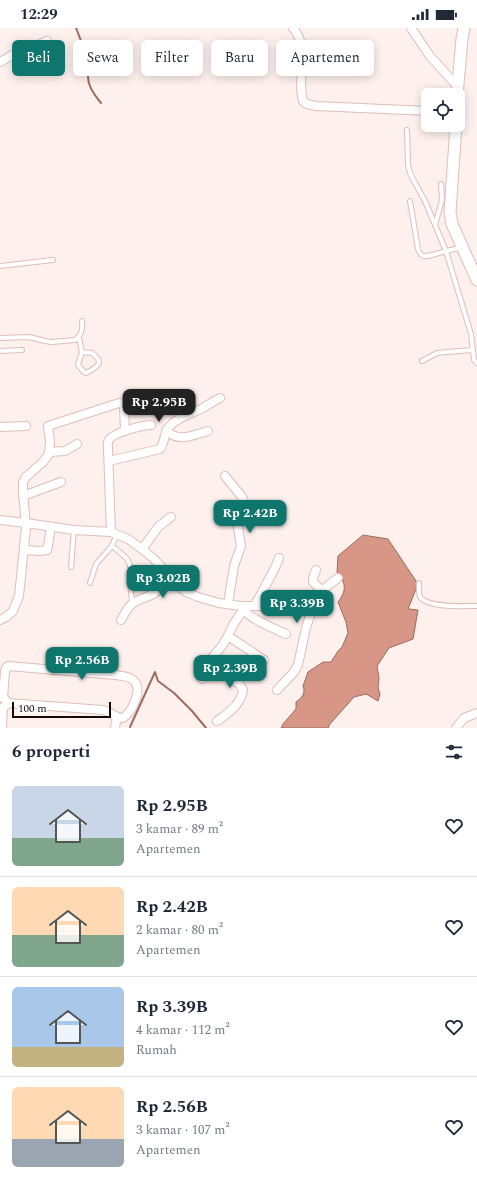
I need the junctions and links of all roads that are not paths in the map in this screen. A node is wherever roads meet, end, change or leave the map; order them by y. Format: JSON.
{"nodes":[{"id":1,"x":294,"y":28,"type":"edge"},
{"id":2,"x":411,"y":28,"type":"edge"},
{"id":3,"x":464,"y":28,"type":"edge"},
{"id":4,"x":12,"y":55,"type":"edge"},
{"id":5,"x":0,"y":62,"type":"edge"},
{"id":6,"x":455,"y":88,"type":"edge"},
{"id":7,"x":457,"y":88,"type":"edge"},
{"id":8,"x":421,"y":111,"type":"edge"},
{"id":9,"x":407,"y":130,"type":"dead end"},
{"id":10,"x":456,"y":132,"type":"edge"},
{"id":11,"x":441,"y":184,"type":"dead end"},
{"id":12,"x":410,"y":201,"type":"dead end"},
{"id":13,"x":435,"y":225,"type":"junction"},
{"id":14,"x":462,"y":246,"type":"junction"},
{"id":15,"x":446,"y":251,"type":"junction"},
{"id":16,"x":53,"y":260,"type":"dead end"},
{"id":17,"x":0,"y":266,"type":"edge"},
{"id":18,"x":477,"y":280,"type":"edge"},
{"id":19,"x":82,"y":321,"type":"dead end"},
{"id":20,"x":0,"y":338,"type":"edge"},
{"id":21,"x":78,"y":338,"type":"junction"},
{"id":22,"x":22,"y":350,"type":"dead end"},
{"id":23,"x":473,"y":350,"type":"junction"},
{"id":24,"x":0,"y":351,"type":"edge"},
{"id":25,"x":82,"y":352,"type":"junction"},
{"id":26,"x":422,"y":361,"type":"dead end"},
{"id":27,"x":477,"y":363,"type":"edge"},
{"id":28,"x":220,"y":398,"type":"dead end"},
{"id":29,"x":151,"y":425,"type":"dead end"},
{"id":30,"x":26,"y":426,"type":"dead end"},
{"id":31,"x":0,"y":427,"type":"edge"},
{"id":32,"x":125,"y":431,"type":"junction"},
{"id":33,"x":166,"y":431,"type":"junction"},
{"id":34,"x":208,"y":431,"type":"dead end"},
{"id":35,"x":77,"y":444,"type":"dead end"},
{"id":36,"x":50,"y":452,"type":"junction"},
{"id":37,"x":109,"y":461,"type":"junction"},
{"id":38,"x":225,"y":476,"type":"dead end"},
{"id":39,"x":61,"y":482,"type":"dead end"},
{"id":40,"x":23,"y":496,"type":"junction"},
{"id":41,"x":171,"y":517,"type":"dead end"},
{"id":42,"x":0,"y":520,"type":"edge"},
{"id":43,"x":26,"y":523,"type":"junction"},
{"id":44,"x":51,"y":527,"type":"junction"},
{"id":45,"x":74,"y":530,"type":"junction"},
{"id":46,"x":114,"y":533,"type":"junction"},
{"id":47,"x":112,"y":546,"type":"junction"},
{"id":48,"x":142,"y":549,"type":"junction"},
{"id":49,"x":24,"y":550,"type":"junction"},
{"id":50,"x":279,"y":558,"type":"dead end"},
{"id":51,"x":71,"y":567,"type":"dead end"},
{"id":52,"x":162,"y":569,"type":"junction"},
{"id":53,"x":316,"y":570,"type":"dead end"},
{"id":54,"x":338,"y":578,"type":"dead end"},
{"id":55,"x":90,"y":583,"type":"dead end"},
{"id":56,"x":419,"y":583,"type":"dead end"},
{"id":57,"x":322,"y":591,"type":"junction"},
{"id":58,"x":133,"y":603,"type":"junction"},
{"id":59,"x":228,"y":604,"type":"junction"},
{"id":60,"x":255,"y":605,"type":"junction"},
{"id":61,"x":477,"y":606,"type":"edge"},
{"id":62,"x":242,"y":608,"type":"junction"},
{"id":63,"x":311,"y":610,"type":"junction"},
{"id":64,"x":0,"y":620,"type":"edge"},
{"id":65,"x":121,"y":620,"type":"dead end"},
{"id":66,"x":286,"y":634,"type":"dead end"},
{"id":67,"x":228,"y":636,"type":"junction"},
{"id":68,"x":210,"y":660,"type":"junction"},
{"id":69,"x":264,"y":660,"type":"dead end"},
{"id":70,"x":202,"y":679,"type":"dead end"},
{"id":71,"x":277,"y":690,"type":"dead end"},
{"id":72,"x":3,"y":703,"type":"edge"},
{"id":73,"x":477,"y":713,"type":"edge"},
{"id":74,"x":117,"y":717,"type":"junction"},
{"id":75,"x":217,"y":721,"type":"dead end"},
{"id":76,"x":2,"y":728,"type":"edge"},
{"id":77,"x":115,"y":728,"type":"edge"},
{"id":78,"x":456,"y":728,"type":"edge"}],
"edges":[{"from":1,"to":8,"type":"street"},
{"from":2,"to":6,"type":"street"},
{"from":3,"to":7,"type":"street"},
{"from":4,"to":5,"type":"street"},
{"from":9,"to":13,"type":"lane"},
{"from":10,"to":14,"type":"street"},
{"from":11,"to":13,"type":"lane"},
{"from":12,"to":15,"type":"lane"},
{"from":13,"to":15,"type":"lane"},
{"from":14,"to":15,"type":"lane"},
{"from":14,"to":18,"type":"street"},
{"from":15,"to":23,"type":"lane"},
{"from":16,"to":17,"type":"lane"},
{"from":19,"to":21,"type":"lane"},
{"from":20,"to":21,"type":"lane"},
{"from":21,"to":25,"type":"lane"},
{"from":22,"to":24,"type":"lane"},
{"from":23,"to":26,"type":"lane"},
{"from":23,"to":27,"type":"lane"},
{"from":25,"to":25,"type":"lane"},
{"from":28,"to":33,"type":"street"},
{"from":29,"to":32,"type":"street"},
{"from":30,"to":31,"type":"street"},
{"from":32,"to":36,"type":"street"},
{"from":32,"to":37,"type":"street"},
{"from":33,"to":34,"type":"street"},
{"from":33,"to":37,"type":"street"},
{"from":35,"to":36,"type":"street"},
{"from":36,"to":40,"type":"street"},
{"from":37,"to":46,"type":"street"},
{"from":38,"to":59,"type":"street"},
{"from":39,"to":40,"type":"street"},
{"from":40,"to":43,"type":"street"},
{"from":41,"to":48,"type":"street"},
{"from":42,"to":43,"type":"street"},
{"from":43,"to":44,"type":"street"},
{"from":43,"to":49,"type":"street"},
{"from":44,"to":45,"type":"street"},
{"from":44,"to":49,"type":"street"},
{"from":45,"to":46,"type":"street"},
{"from":45,"to":51,"type":"lane"},
{"from":46,"to":47,"type":"lane"},
{"from":46,"to":48,"type":"street"},
{"from":47,"to":55,"type":"lane"},
{"from":47,"to":58,"type":"lane"},
{"from":48,"to":52,"type":"street"},
{"from":49,"to":64,"type":"street"},
{"from":50,"to":60,"type":"street"},
{"from":52,"to":58,"type":"street"},
{"from":52,"to":59,"type":"street"},
{"from":53,"to":57,"type":"street"},
{"from":54,"to":57,"type":"street"},
{"from":56,"to":61,"type":"lane"},
{"from":57,"to":63,"type":"street"},
{"from":58,"to":65,"type":"street"},
{"from":59,"to":62,"type":"street"},
{"from":60,"to":62,"type":"street"},
{"from":60,"to":63,"type":"street"},
{"from":62,"to":66,"type":"street"},
{"from":62,"to":67,"type":"street"},
{"from":63,"to":71,"type":"street"},
{"from":67,"to":68,"type":"street"},
{"from":67,"to":69,"type":"street"},
{"from":68,"to":70,"type":"street"},
{"from":68,"to":75,"type":"street"},
{"from":72,"to":74,"type":"street"},
{"from":72,"to":74,"type":"street"},
{"from":72,"to":76,"type":"street"},
{"from":73,"to":78,"type":"street"},
{"from":74,"to":77,"type":"street"}]}
